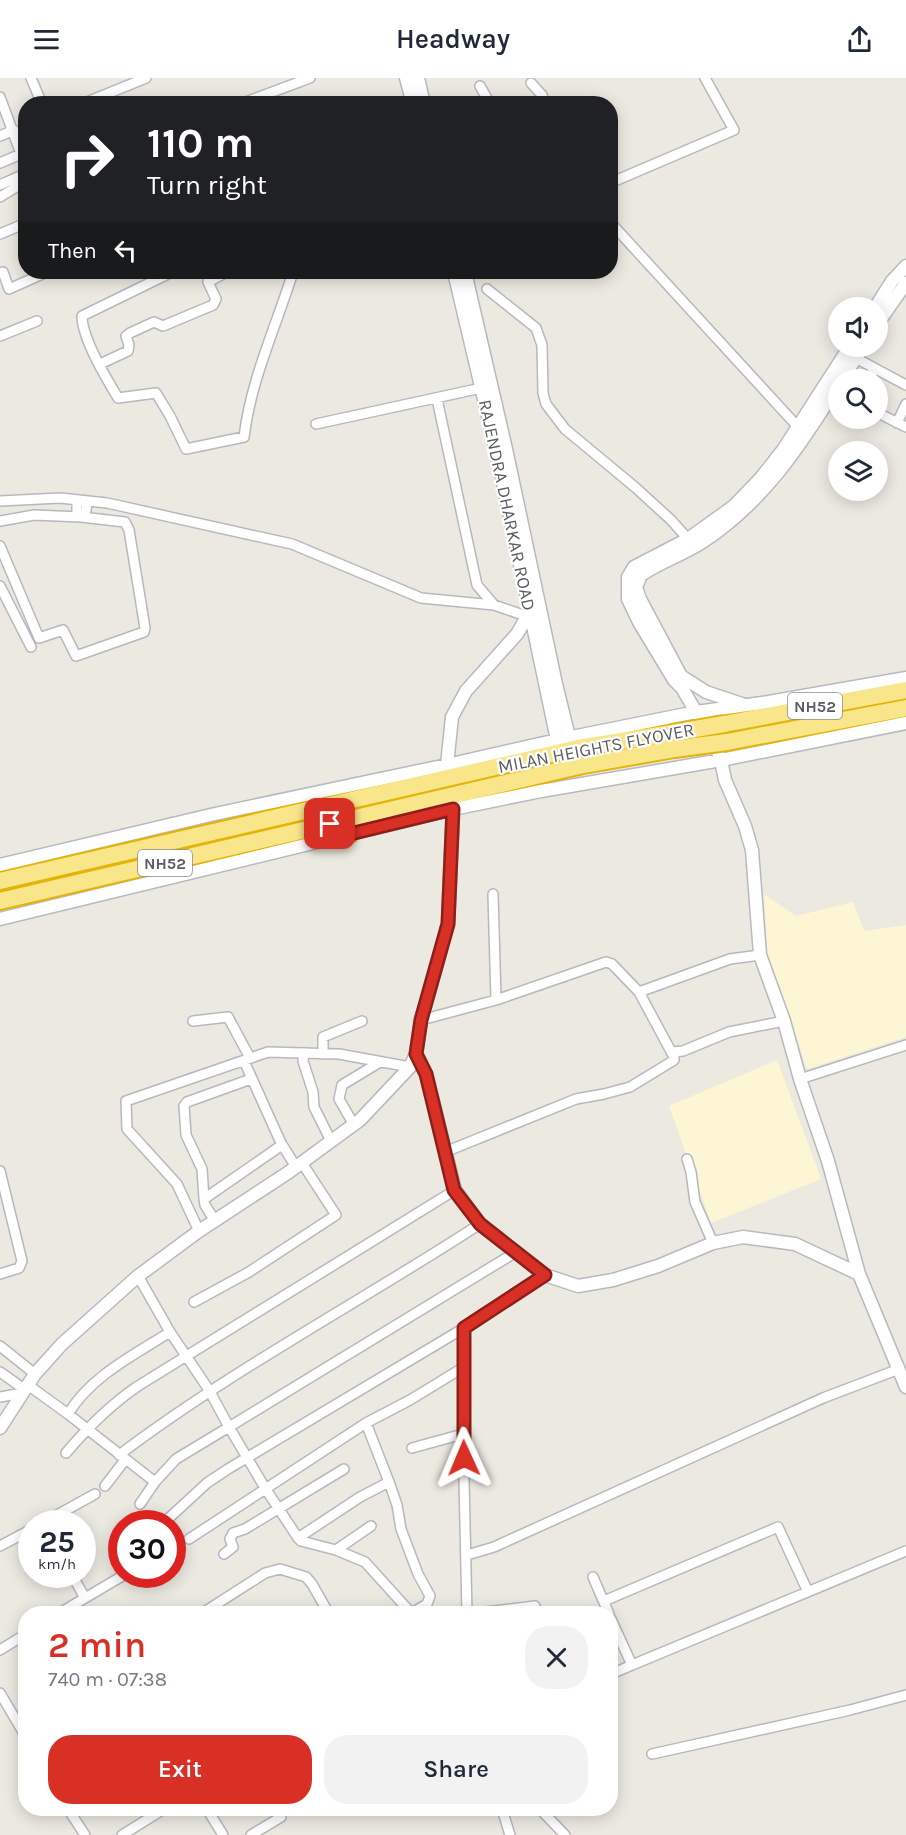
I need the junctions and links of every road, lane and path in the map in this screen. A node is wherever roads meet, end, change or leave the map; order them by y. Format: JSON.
{"nodes":[{"id":1,"x":31,"y":78,"type":"edge"},
{"id":2,"x":146,"y":78,"type":"edge"},
{"id":3,"x":273,"y":78,"type":"edge"},
{"id":4,"x":310,"y":78,"type":"edge"},
{"id":5,"x":406,"y":78,"type":"edge"},
{"id":6,"x":418,"y":78,"type":"edge"},
{"id":7,"x":705,"y":78,"type":"edge"},
{"id":8,"x":531,"y":83,"type":"dead end"},
{"id":9,"x":480,"y":86,"type":"dead end"},
{"id":10,"x":278,"y":88,"type":"junction"},
{"id":11,"x":39,"y":96,"type":"edge"},
{"id":12,"x":102,"y":96,"type":"edge"},
{"id":13,"x":259,"y":96,"type":"edge"},
{"id":14,"x":417,"y":96,"type":"edge"},
{"id":15,"x":420,"y":96,"type":"edge"},
{"id":16,"x":486,"y":96,"type":"edge"},
{"id":17,"x":542,"y":96,"type":"edge"},
{"id":18,"x":0,"y":97,"type":"edge"},
{"id":19,"x":14,"y":130,"type":"junction"},
{"id":20,"x":0,"y":136,"type":"edge"},
{"id":21,"x":18,"y":142,"type":"edge"},
{"id":22,"x":18,"y":159,"type":"edge"},
{"id":23,"x":0,"y":163,"type":"edge"},
{"id":24,"x":18,"y":177,"type":"edge"},
{"id":25,"x":618,"y":180,"type":"edge"},
{"id":26,"x":0,"y":185,"type":"edge"},
{"id":27,"x":18,"y":186,"type":"edge"},
{"id":28,"x":0,"y":197,"type":"edge"},
{"id":29,"x":18,"y":226,"type":"edge"},
{"id":30,"x":618,"y":231,"type":"edge"},
{"id":31,"x":0,"y":234,"type":"edge"},
{"id":32,"x":906,"y":266,"type":"edge"},
{"id":33,"x":0,"y":273,"type":"edge"},
{"id":34,"x":31,"y":279,"type":"edge"},
{"id":35,"x":158,"y":279,"type":"edge"},
{"id":36,"x":214,"y":279,"type":"edge"},
{"id":37,"x":290,"y":279,"type":"edge"},
{"id":38,"x":456,"y":279,"type":"edge"},
{"id":39,"x":466,"y":279,"type":"edge"},
{"id":40,"x":906,"y":283,"type":"edge"},
{"id":41,"x":9,"y":289,"type":"junction"},
{"id":42,"x":487,"y":289,"type":"dead end"},
{"id":43,"x":0,"y":296,"type":"edge"},
{"id":44,"x":882,"y":297,"type":"edge"},
{"id":45,"x":888,"y":309,"type":"edge"},
{"id":46,"x":38,"y":321,"type":"dead end"},
{"id":47,"x":0,"y":336,"type":"edge"},
{"id":48,"x":848,"y":357,"type":"edge"},
{"id":49,"x":856,"y":357,"type":"edge"},
{"id":50,"x":100,"y":364,"type":"junction"},
{"id":51,"x":874,"y":368,"type":"joint"},
{"id":52,"x":906,"y":385,"type":"edge"},
{"id":53,"x":486,"y":387,"type":"junction"},
{"id":54,"x":828,"y":397,"type":"edge"},
{"id":55,"x":437,"y":399,"type":"junction"},
{"id":56,"x":906,"y":404,"type":"edge"},
{"id":57,"x":811,"y":417,"type":"junction"},
{"id":58,"x":888,"y":418,"type":"edge"},
{"id":59,"x":316,"y":424,"type":"dead end"},
{"id":60,"x":902,"y":425,"type":"edge"},
{"id":61,"x":798,"y":427,"type":"junction"},
{"id":62,"x":39,"y":499,"type":"junction"},
{"id":63,"x":82,"y":500,"type":"junction"},
{"id":64,"x":0,"y":501,"type":"edge"},
{"id":65,"x":42,"y":515,"type":"junction"},
{"id":66,"x":81,"y":517,"type":"junction"},
{"id":67,"x":0,"y":521,"type":"edge"},
{"id":68,"x":688,"y":539,"type":"junction"},
{"id":69,"x":0,"y":546,"type":"edge"},
{"id":70,"x":0,"y":586,"type":"edge"},
{"id":71,"x":494,"y":605,"type":"junction"},
{"id":72,"x":532,"y":610,"type":"junction"},
{"id":73,"x":30,"y":647,"type":"dead end"},
{"id":74,"x":906,"y":678,"type":"edge"},
{"id":75,"x":681,"y":682,"type":"junction"},
{"id":76,"x":906,"y":690,"type":"edge"},
{"id":77,"x":747,"y":705,"type":"junction"},
{"id":78,"x":906,"y":708,"type":"edge"},
{"id":79,"x":696,"y":712,"type":"junction"},
{"id":80,"x":906,"y":723,"type":"edge"},
{"id":81,"x":563,"y":738,"type":"junction"},
{"id":82,"x":721,"y":760,"type":"junction"},
{"id":83,"x":707,"y":762,"type":"junction"},
{"id":84,"x":447,"y":765,"type":"junction"},
{"id":85,"x":725,"y":780,"type":"junction"},
{"id":86,"x":332,"y":797,"type":"junction"},
{"id":87,"x":453,"y":809,"type":"junction"},
{"id":88,"x":330,"y":824,"type":"junction"},
{"id":89,"x":350,"y":834,"type":"junction"},
{"id":90,"x":0,"y":865,"type":"edge"},
{"id":91,"x":0,"y":881,"type":"edge"},
{"id":92,"x":493,"y":894,"type":"dead end"},
{"id":93,"x":0,"y":901,"type":"edge"},
{"id":94,"x":0,"y":919,"type":"edge"},
{"id":95,"x":760,"y":955,"type":"junction"},
{"id":96,"x":639,"y":992,"type":"junction"},
{"id":97,"x":496,"y":1000,"type":"junction"},
{"id":98,"x":421,"y":1020,"type":"junction"},
{"id":99,"x":784,"y":1020,"type":"junction"},
{"id":100,"x":193,"y":1021,"type":"dead end"},
{"id":101,"x":362,"y":1021,"type":"dead end"},
{"id":102,"x":906,"y":1045,"type":"edge"},
{"id":103,"x":671,"y":1052,"type":"junction"},
{"id":104,"x":304,"y":1053,"type":"junction"},
{"id":105,"x":323,"y":1054,"type":"junction"},
{"id":106,"x":416,"y":1054,"type":"junction"},
{"id":107,"x":247,"y":1059,"type":"junction"},
{"id":108,"x":380,"y":1062,"type":"junction"},
{"id":109,"x":410,"y":1067,"type":"junction"},
{"id":110,"x":251,"y":1078,"type":"junction"},
{"id":111,"x":800,"y":1079,"type":"junction"},
{"id":112,"x":354,"y":1125,"type":"junction"},
{"id":113,"x":331,"y":1141,"type":"junction"},
{"id":114,"x":282,"y":1145,"type":"junction"},
{"id":115,"x":445,"y":1152,"type":"junction"},
{"id":116,"x":687,"y":1159,"type":"dead end"},
{"id":117,"x":299,"y":1165,"type":"junction"},
{"id":118,"x":0,"y":1170,"type":"edge"},
{"id":119,"x":2,"y":1187,"type":"edge"},
{"id":120,"x":454,"y":1190,"type":"junction"},
{"id":121,"x":204,"y":1199,"type":"junction"},
{"id":122,"x":215,"y":1221,"type":"junction"},
{"id":123,"x":480,"y":1224,"type":"junction"},
{"id":124,"x":199,"y":1231,"type":"junction"},
{"id":125,"x":713,"y":1243,"type":"junction"},
{"id":126,"x":516,"y":1252,"type":"junction"},
{"id":127,"x":0,"y":1274,"type":"edge"},
{"id":128,"x":859,"y":1274,"type":"junction"},
{"id":129,"x":545,"y":1275,"type":"junction"},
{"id":130,"x":138,"y":1276,"type":"junction"},
{"id":131,"x":194,"y":1302,"type":"dead end"},
{"id":132,"x":464,"y":1328,"type":"junction"},
{"id":133,"x":170,"y":1332,"type":"junction"},
{"id":134,"x":0,"y":1346,"type":"edge"},
{"id":135,"x":186,"y":1354,"type":"junction"},
{"id":136,"x":464,"y":1367,"type":"junction"},
{"id":137,"x":899,"y":1369,"type":"junction"},
{"id":138,"x":0,"y":1372,"type":"edge"},
{"id":139,"x":35,"y":1374,"type":"junction"},
{"id":140,"x":906,"y":1387,"type":"edge"},
{"id":141,"x":25,"y":1389,"type":"junction"},
{"id":142,"x":209,"y":1390,"type":"junction"},
{"id":143,"x":0,"y":1397,"type":"edge"},
{"id":144,"x":68,"y":1414,"type":"junction"},
{"id":145,"x":366,"y":1423,"type":"junction"},
{"id":146,"x":229,"y":1427,"type":"junction"},
{"id":147,"x":0,"y":1428,"type":"edge"},
{"id":148,"x":88,"y":1428,"type":"junction"},
{"id":149,"x":463,"y":1434,"type":"junction"},
{"id":150,"x":412,"y":1448,"type":"dead end"},
{"id":151,"x":66,"y":1453,"type":"dead end"},
{"id":152,"x":122,"y":1457,"type":"junction"},
{"id":153,"x":246,"y":1458,"type":"junction"},
{"id":154,"x":344,"y":1468,"type":"dead end"},
{"id":155,"x":155,"y":1482,"type":"junction"},
{"id":156,"x":389,"y":1482,"type":"junction"},
{"id":157,"x":105,"y":1486,"type":"dead end"},
{"id":158,"x":265,"y":1488,"type":"junction"},
{"id":159,"x":95,"y":1494,"type":"dead end"},
{"id":160,"x":140,"y":1504,"type":"dead end"},
{"id":161,"x":278,"y":1509,"type":"junction"},
{"id":162,"x":67,"y":1510,"type":"edge"},
{"id":163,"x":178,"y":1510,"type":"edge"},
{"id":164,"x":371,"y":1526,"type":"dead end"},
{"id":165,"x":18,"y":1536,"type":"edge"},
{"id":166,"x":298,"y":1538,"type":"junction"},
{"id":167,"x":189,"y":1539,"type":"dead end"},
{"id":168,"x":0,"y":1546,"type":"edge"},
{"id":169,"x":336,"y":1550,"type":"junction"},
{"id":170,"x":906,"y":1551,"type":"edge"},
{"id":171,"x":225,"y":1554,"type":"dead end"},
{"id":172,"x":467,"y":1555,"type":"junction"},
{"id":173,"x":594,"y":1577,"type":"dead end"},
{"id":174,"x":108,"y":1584,"type":"edge"},
{"id":175,"x":79,"y":1588,"type":"edge"},
{"id":176,"x":808,"y":1592,"type":"junction"},
{"id":177,"x":85,"y":1598,"type":"junction"},
{"id":178,"x":604,"y":1601,"type":"junction"},
{"id":179,"x":72,"y":1606,"type":"edge"},
{"id":180,"x":214,"y":1606,"type":"edge"},
{"id":181,"x":324,"y":1606,"type":"edge"},
{"id":182,"x":405,"y":1606,"type":"edge"},
{"id":183,"x":424,"y":1606,"type":"edge"},
{"id":184,"x":468,"y":1606,"type":"edge"},
{"id":185,"x":606,"y":1606,"type":"edge"},
{"id":186,"x":618,"y":1633,"type":"edge"},
{"id":187,"x":18,"y":1639,"type":"edge"},
{"id":188,"x":0,"y":1650,"type":"edge"},
{"id":189,"x":632,"y":1665,"type":"junction"},
{"id":190,"x":618,"y":1671,"type":"edge"},
{"id":191,"x":0,"y":1693,"type":"edge"},
{"id":192,"x":906,"y":1695,"type":"edge"},
{"id":193,"x":0,"y":1702,"type":"edge"},
{"id":194,"x":18,"y":1721,"type":"edge"},
{"id":195,"x":18,"y":1722,"type":"edge"},
{"id":196,"x":652,"y":1754,"type":"dead end"},
{"id":197,"x":70,"y":1816,"type":"edge"},
{"id":198,"x":153,"y":1816,"type":"edge"},
{"id":199,"x":211,"y":1816,"type":"edge"},
{"id":200,"x":504,"y":1816,"type":"edge"},
{"id":201,"x":547,"y":1816,"type":"edge"},
{"id":202,"x":280,"y":1817,"type":"dead end"},
{"id":203,"x":82,"y":1835,"type":"edge"},
{"id":204,"x":122,"y":1835,"type":"edge"},
{"id":205,"x":223,"y":1835,"type":"edge"},
{"id":206,"x":251,"y":1835,"type":"edge"},
{"id":207,"x":510,"y":1835,"type":"edge"},
{"id":208,"x":565,"y":1835,"type":"edge"}],
"edges":[{"from":1,"to":11,"type":"street"},
{"from":2,"to":12,"type":"street"},
{"from":3,"to":10,"type":"street"},
{"from":4,"to":10,"type":"street"},
{"from":5,"to":14,"type":"street"},
{"from":6,"to":15,"type":"street"},
{"from":7,"to":25,"type":"street"},
{"from":8,"to":17,"type":"street"},
{"from":9,"to":16,"type":"street"},
{"from":10,"to":13,"type":"street"},
{"from":18,"to":19,"type":"street"},
{"from":19,"to":20,"type":"street"},
{"from":19,"to":21,"type":"street"},
{"from":22,"to":23,"type":"street"},
{"from":24,"to":26,"type":"street"},
{"from":27,"to":28,"type":"street"},
{"from":29,"to":31,"type":"street"},
{"from":30,"to":61,"type":"street"},
{"from":32,"to":44,"type":"street"},
{"from":33,"to":41,"type":"street"},
{"from":34,"to":41,"type":"street"},
{"from":35,"to":50,"type":"street"},
{"from":36,"to":50,"type":"street"},
{"from":37,"to":50,"type":"street"},
{"from":38,"to":53,"type":"street","name":"RAJENDRA DHARKAR ROAD"},
{"from":39,"to":53,"type":"street","name":"RAJENDRA DHARKAR ROAD"},
{"from":40,"to":45,"type":"street"},
{"from":41,"to":43,"type":"street"},
{"from":42,"to":68,"type":"street"},
{"from":46,"to":47,"type":"street"},
{"from":48,"to":57,"type":"street"},
{"from":49,"to":51,"type":"street"},
{"from":51,"to":52,"type":"street"},
{"from":53,"to":55,"type":"street"},
{"from":53,"to":72,"type":"street","name":"RAJENDRA DHARKAR ROAD"},
{"from":54,"to":57,"type":"street"},
{"from":55,"to":59,"type":"street"},
{"from":55,"to":71,"type":"street"},
{"from":56,"to":60,"type":"street"},
{"from":57,"to":61,"type":"street"},
{"from":57,"to":75,"type":"street"},
{"from":58,"to":60,"type":"street"},
{"from":61,"to":68,"type":"street"},
{"from":62,"to":63,"type":"street"},
{"from":62,"to":64,"type":"street"},
{"from":62,"to":65,"type":"street"},
{"from":63,"to":66,"type":"street"},
{"from":63,"to":71,"type":"street"},
{"from":65,"to":66,"type":"street"},
{"from":65,"to":67,"type":"street"},
{"from":66,"to":69,"type":"street"},
{"from":68,"to":75,"type":"street"},
{"from":70,"to":73,"type":"street"},
{"from":71,"to":72,"type":"street"},
{"from":72,"to":81,"type":"street","name":"RAJENDRA DHARKAR ROAD"},
{"from":72,"to":84,"type":"street"},
{"from":74,"to":77,"type":"street"},
{"from":75,"to":77,"type":"street"},
{"from":75,"to":79,"type":"street"},
{"from":76,"to":86,"type":"highway","name":"MILAN HEIGHTS FLYOVER","number":"NH52","bridge":true},
{"from":77,"to":79,"type":"street"},
{"from":78,"to":88,"type":"highway","name":"MILAN HEIGHTS FLYOVER","number":"NH52","bridge":true},
{"from":79,"to":81,"type":"street"},
{"from":79,"to":82,"type":"street"},
{"from":79,"to":83,"type":"street"},
{"from":80,"to":82,"type":"street"},
{"from":81,"to":84,"type":"street"},
{"from":82,"to":83,"type":"street"},
{"from":82,"to":85,"type":"street"},
{"from":83,"to":85,"type":"street"},
{"from":83,"to":87,"type":"street"},
{"from":84,"to":86,"type":"street"},
{"from":85,"to":95,"type":"street"},
{"from":86,"to":90,"type":"street"},
{"from":86,"to":91,"type":"highway","name":"MILAN HEIGHTS FLYOVER","number":"NH52"},
{"from":87,"to":89,"type":"street"},
{"from":87,"to":98,"type":"street"},
{"from":88,"to":89,"type":"highway"},
{"from":88,"to":93,"type":"highway","number":"NH52"},
{"from":89,"to":94,"type":"street"},
{"from":92,"to":97,"type":"street"},
{"from":95,"to":96,"type":"street"},
{"from":95,"to":99,"type":"street"},
{"from":96,"to":97,"type":"street"},
{"from":96,"to":103,"type":"street"},
{"from":97,"to":98,"type":"street"},
{"from":98,"to":106,"type":"street"},
{"from":99,"to":103,"type":"street"},
{"from":99,"to":111,"type":"street"},
{"from":100,"to":107,"type":"street"},
{"from":101,"to":105,"type":"street"},
{"from":102,"to":111,"type":"street"},
{"from":103,"to":115,"type":"street"},
{"from":104,"to":105,"type":"street"},
{"from":104,"to":107,"type":"street"},
{"from":104,"to":113,"type":"street"},
{"from":105,"to":108,"type":"street"},
{"from":106,"to":109,"type":"street"},
{"from":106,"to":115,"type":"street"},
{"from":107,"to":110,"type":"street"},
{"from":107,"to":124,"type":"street"},
{"from":108,"to":109,"type":"street"},
{"from":108,"to":112,"type":"street"},
{"from":109,"to":112,"type":"street"},
{"from":110,"to":114,"type":"street"},
{"from":110,"to":121,"type":"street"},
{"from":111,"to":128,"type":"street"},
{"from":112,"to":113,"type":"street"},
{"from":113,"to":117,"type":"street"},
{"from":114,"to":117,"type":"street"},
{"from":114,"to":121,"type":"street"},
{"from":115,"to":120,"type":"street"},
{"from":116,"to":125,"type":"street"},
{"from":117,"to":122,"type":"street"},
{"from":117,"to":131,"type":"street"},
{"from":118,"to":119,"type":"street"},
{"from":119,"to":127,"type":"street"},
{"from":120,"to":123,"type":"street"},
{"from":120,"to":135,"type":"street"},
{"from":121,"to":122,"type":"street"},
{"from":122,"to":124,"type":"street"},
{"from":123,"to":126,"type":"street"},
{"from":123,"to":142,"type":"street"},
{"from":124,"to":130,"type":"street"},
{"from":125,"to":128,"type":"street"},
{"from":125,"to":129,"type":"street"},
{"from":126,"to":129,"type":"street"},
{"from":126,"to":146,"type":"street"},
{"from":128,"to":137,"type":"street"},
{"from":129,"to":132,"type":"street"},
{"from":130,"to":133,"type":"street"},
{"from":130,"to":139,"type":"street"},
{"from":132,"to":136,"type":"street"},
{"from":132,"to":153,"type":"street"},
{"from":133,"to":135,"type":"street"},
{"from":133,"to":144,"type":"street"},
{"from":134,"to":139,"type":"street"},
{"from":135,"to":142,"type":"street"},
{"from":135,"to":148,"type":"street"},
{"from":136,"to":145,"type":"street"},
{"from":136,"to":149,"type":"street"},
{"from":137,"to":140,"type":"street"},
{"from":137,"to":172,"type":"street"},
{"from":138,"to":141,"type":"street"},
{"from":139,"to":141,"type":"street"},
{"from":141,"to":143,"type":"street"},
{"from":141,"to":144,"type":"street"},
{"from":141,"to":147,"type":"street"},
{"from":142,"to":146,"type":"street"},
{"from":142,"to":152,"type":"street"},
{"from":144,"to":148,"type":"street"},
{"from":145,"to":156,"type":"street"},
{"from":145,"to":158,"type":"street"},
{"from":146,"to":153,"type":"street"},
{"from":146,"to":155,"type":"street"},
{"from":148,"to":151,"type":"street"},
{"from":148,"to":152,"type":"street"},
{"from":149,"to":150,"type":"street"},
{"from":149,"to":172,"type":"street"},
{"from":152,"to":155,"type":"street"},
{"from":152,"to":157,"type":"street"},
{"from":153,"to":158,"type":"street"},
{"from":153,"to":163,"type":"street"},
{"from":154,"to":161,"type":"street"},
{"from":155,"to":160,"type":"street"},
{"from":156,"to":166,"type":"street"},
{"from":156,"to":183,"type":"street"},
{"from":158,"to":161,"type":"street"},
{"from":158,"to":167,"type":"street"},
{"from":159,"to":162,"type":"street"},
{"from":161,"to":166,"type":"street"},
{"from":161,"to":171,"type":"street"},
{"from":164,"to":169,"type":"street"},
{"from":165,"to":168,"type":"street"},
{"from":166,"to":169,"type":"street"},
{"from":169,"to":182,"type":"street"},
{"from":170,"to":176,"type":"street"},
{"from":172,"to":184,"type":"street"},
{"from":173,"to":178,"type":"street"},
{"from":174,"to":177,"type":"street"},
{"from":175,"to":177,"type":"street"},
{"from":176,"to":178,"type":"street"},
{"from":176,"to":189,"type":"street"},
{"from":177,"to":179,"type":"street"},
{"from":178,"to":185,"type":"street"},
{"from":180,"to":181,"type":"street"},
{"from":186,"to":189,"type":"street"},
{"from":187,"to":188,"type":"street"},
{"from":189,"to":190,"type":"street"},
{"from":191,"to":194,"type":"street"},
{"from":192,"to":196,"type":"street"},
{"from":193,"to":195,"type":"street"},
{"from":197,"to":203,"type":"street"},
{"from":198,"to":204,"type":"street"},
{"from":199,"to":205,"type":"street"},
{"from":200,"to":207,"type":"street"},
{"from":201,"to":208,"type":"street"},
{"from":202,"to":206,"type":"street"}]}
